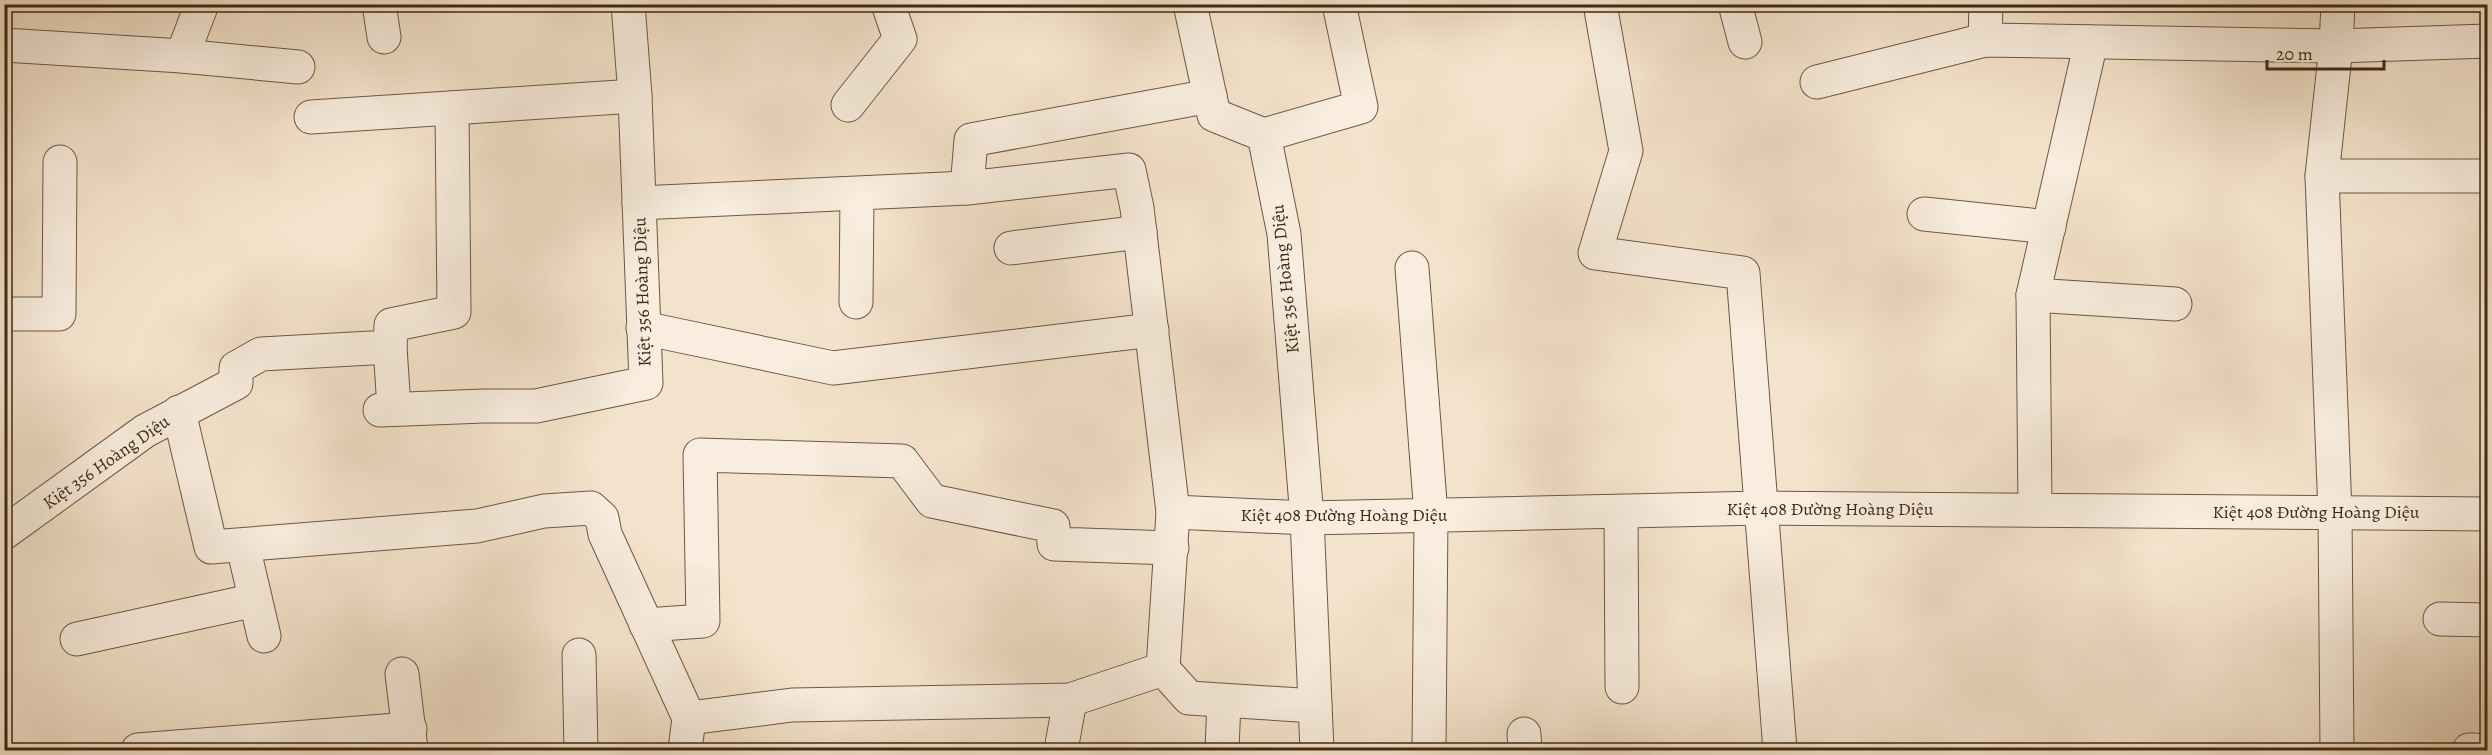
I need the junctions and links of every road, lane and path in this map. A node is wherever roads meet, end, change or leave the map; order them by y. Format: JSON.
{"nodes":[{"id":1,"x":202,"y":4,"type":"edge"},
{"id":2,"x":379,"y":4,"type":"edge"},
{"id":3,"x":628,"y":4,"type":"edge"},
{"id":4,"x":888,"y":4,"type":"edge"},
{"id":5,"x":1190,"y":4,"type":"edge"},
{"id":6,"x":1340,"y":4,"type":"edge"},
{"id":7,"x":1600,"y":4,"type":"edge"},
{"id":8,"x":1735,"y":4,"type":"edge"},
{"id":9,"x":1986,"y":4,"type":"edge"},
{"id":10,"x":2338,"y":4,"type":"edge"},
{"id":11,"x":384,"y":37,"type":"dead end"},
{"id":12,"x":1985,"y":40,"type":"junction"},
{"id":13,"x":2487,"y":41,"type":"edge"},
{"id":14,"x":1745,"y":42,"type":"dead end"},
{"id":15,"x":2091,"y":42,"type":"junction"},
{"id":16,"x":4,"y":45,"type":"edge"},
{"id":17,"x":2337,"y":46,"type":"junction"},
{"id":18,"x":182,"y":56,"type":"junction"},
{"id":19,"x":298,"y":67,"type":"dead end"},
{"id":20,"x":1817,"y":82,"type":"dead end"},
{"id":21,"x":635,"y":96,"type":"junction"},
{"id":22,"x":1209,"y":96,"type":"junction"},
{"id":23,"x":848,"y":105,"type":"dead end"},
{"id":24,"x":452,"y":108,"type":"junction"},
{"id":25,"x":311,"y":117,"type":"dead end"},
{"id":26,"x":1264,"y":135,"type":"junction"},
{"id":27,"x":60,"y":162,"type":"dead end"},
{"id":28,"x":2322,"y":176,"type":"junction"},
{"id":29,"x":2487,"y":176,"type":"edge"},
{"id":30,"x":967,"y":188,"type":"junction"},
{"id":31,"x":857,"y":194,"type":"junction"},
{"id":32,"x":639,"y":203,"type":"junction"},
{"id":33,"x":1924,"y":214,"type":"dead end"},
{"id":34,"x":2049,"y":227,"type":"junction"},
{"id":35,"x":1140,"y":232,"type":"junction"},
{"id":36,"x":1011,"y":248,"type":"dead end"},
{"id":37,"x":1412,"y":268,"type":"dead end"},
{"id":38,"x":2033,"y":294,"type":"junction"},
{"id":39,"x":856,"y":302,"type":"dead end"},
{"id":40,"x":2175,"y":304,"type":"dead end"},
{"id":41,"x":4,"y":314,"type":"edge"},
{"id":42,"x":643,"y":327,"type":"junction"},
{"id":43,"x":1152,"y":330,"type":"junction"},
{"id":44,"x":390,"y":347,"type":"junction"},
{"id":45,"x":179,"y":412,"type":"junction"},
{"id":46,"x":1762,"y":508,"type":"junction"},
{"id":47,"x":2035,"y":510,"type":"junction"},
{"id":48,"x":1173,"y":512,"type":"junction"},
{"id":49,"x":1621,"y":512,"type":"junction"},
{"id":50,"x":2335,"y":513,"type":"junction"},
{"id":51,"x":2487,"y":514,"type":"edge"},
{"id":52,"x":1431,"y":515,"type":"junction"},
{"id":53,"x":1307,"y":518,"type":"junction"},
{"id":54,"x":4,"y":533,"type":"edge"},
{"id":55,"x":243,"y":546,"type":"junction"},
{"id":56,"x":1172,"y":548,"type":"junction"},
{"id":57,"x":255,"y":600,"type":"junction"},
{"id":58,"x":2440,"y":619,"type":"dead end"},
{"id":59,"x":2487,"y":620,"type":"edge"},
{"id":60,"x":646,"y":625,"type":"junction"},
{"id":61,"x":264,"y":636,"type":"dead end"},
{"id":62,"x":77,"y":639,"type":"dead end"},
{"id":63,"x":579,"y":655,"type":"dead end"},
{"id":64,"x":1163,"y":669,"type":"junction"},
{"id":65,"x":402,"y":675,"type":"dead end"},
{"id":66,"x":1622,"y":687,"type":"dead end"},
{"id":67,"x":1070,"y":700,"type":"junction"},
{"id":68,"x":1224,"y":701,"type":"junction"},
{"id":69,"x":1315,"y":706,"type":"junction"},
{"id":70,"x":689,"y":718,"type":"junction"},
{"id":71,"x":410,"y":740,"type":"edge"},
{"id":72,"x":159,"y":750,"type":"edge"},
{"id":73,"x":581,"y":750,"type":"edge"},
{"id":74,"x":685,"y":750,"type":"edge"},
{"id":75,"x":1061,"y":750,"type":"edge"},
{"id":76,"x":1222,"y":750,"type":"edge"},
{"id":77,"x":1317,"y":750,"type":"edge"},
{"id":78,"x":1429,"y":750,"type":"edge"},
{"id":79,"x":1780,"y":750,"type":"edge"},
{"id":80,"x":2337,"y":750,"type":"edge"},
{"id":81,"x":2469,"y":750,"type":"edge"},
{"id":82,"x":2475,"y":750,"type":"edge"}],
"edges":[{"from":1,"to":18,"type":"street"},
{"from":2,"to":11,"type":"street"},
{"from":3,"to":21,"type":"street","name":"Kiệt 356 Hoàng Diệu"},
{"from":4,"to":23,"type":"street"},
{"from":5,"to":22,"type":"street"},
{"from":6,"to":26,"type":"street"},
{"from":7,"to":46,"type":"street"},
{"from":8,"to":14,"type":"street"},
{"from":9,"to":12,"type":"street"},
{"from":10,"to":17,"type":"street"},
{"from":12,"to":15,"type":"street"},
{"from":12,"to":20,"type":"street"},
{"from":13,"to":17,"type":"street"},
{"from":15,"to":17,"type":"street"},
{"from":15,"to":34,"type":"street"},
{"from":16,"to":18,"type":"street"},
{"from":17,"to":28,"type":"street"},
{"from":18,"to":19,"type":"street"},
{"from":21,"to":24,"type":"street"},
{"from":21,"to":32,"type":"street","name":"Kiệt 356 Hoàng Diệu"},
{"from":22,"to":26,"type":"street"},
{"from":22,"to":30,"type":"street"},
{"from":24,"to":25,"type":"street"},
{"from":24,"to":44,"type":"street"},
{"from":26,"to":53,"type":"street","name":"Kiệt 356 Hoàng Diệu"},
{"from":27,"to":41,"type":"street"},
{"from":28,"to":29,"type":"street"},
{"from":28,"to":50,"type":"street"},
{"from":30,"to":31,"type":"street"},
{"from":30,"to":35,"type":"street"},
{"from":31,"to":32,"type":"street"},
{"from":31,"to":39,"type":"street"},
{"from":32,"to":42,"type":"street","name":"Kiệt 356 Hoàng Diệu"},
{"from":33,"to":34,"type":"street"},
{"from":34,"to":38,"type":"street"},
{"from":35,"to":36,"type":"street"},
{"from":35,"to":43,"type":"street"},
{"from":37,"to":52,"type":"street"},
{"from":38,"to":40,"type":"street"},
{"from":38,"to":47,"type":"street"},
{"from":42,"to":43,"type":"street"},
{"from":42,"to":44,"type":"street","name":"Kiệt 356 Hoàng Diệu"},
{"from":43,"to":48,"type":"street"},
{"from":44,"to":45,"type":"street","name":"Kiệt 356 Hoàng Diệu"},
{"from":45,"to":54,"type":"street","name":"Kiệt 356 Hoàng Diệu"},
{"from":45,"to":55,"type":"street"},
{"from":46,"to":47,"type":"street","name":"Kiệt 408 Đường Hoàng Diệu"},
{"from":46,"to":49,"type":"street","name":"Kiệt 408 Đường Hoàng Diệu"},
{"from":46,"to":79,"type":"street"},
{"from":47,"to":50,"type":"street","name":"Kiệt 408 Đường Hoàng Diệu"},
{"from":48,"to":53,"type":"street","name":"Kiệt 408 Đường Hoàng Diệu"},
{"from":48,"to":56,"type":"street"},
{"from":49,"to":52,"type":"street","name":"Kiệt 408 Đường Hoàng Diệu"},
{"from":49,"to":66,"type":"street"},
{"from":50,"to":51,"type":"street","name":"Kiệt 408 Đường Hoàng Diệu"},
{"from":50,"to":80,"type":"street"},
{"from":52,"to":53,"type":"street","name":"Kiệt 408 Đường Hoàng Diệu"},
{"from":52,"to":78,"type":"street"},
{"from":53,"to":69,"type":"street","name":"Kiệt 356 Hoàng Diệu"},
{"from":55,"to":57,"type":"street"},
{"from":55,"to":60,"type":"street"},
{"from":56,"to":60,"type":"street"},
{"from":56,"to":64,"type":"street"},
{"from":57,"to":61,"type":"street"},
{"from":57,"to":62,"type":"street"},
{"from":58,"to":59,"type":"street"},
{"from":60,"to":70,"type":"street"},
{"from":63,"to":73,"type":"street"},
{"from":64,"to":67,"type":"street"},
{"from":64,"to":68,"type":"street"},
{"from":65,"to":71,"type":"street"},
{"from":67,"to":70,"type":"street"},
{"from":67,"to":75,"type":"street"},
{"from":68,"to":69,"type":"street"},
{"from":68,"to":76,"type":"street"},
{"from":69,"to":77,"type":"street","name":"Kiệt 356 Hoàng Diệu"},
{"from":70,"to":74,"type":"street"},
{"from":71,"to":72,"type":"street"},
{"from":81,"to":82,"type":"street"}]}
